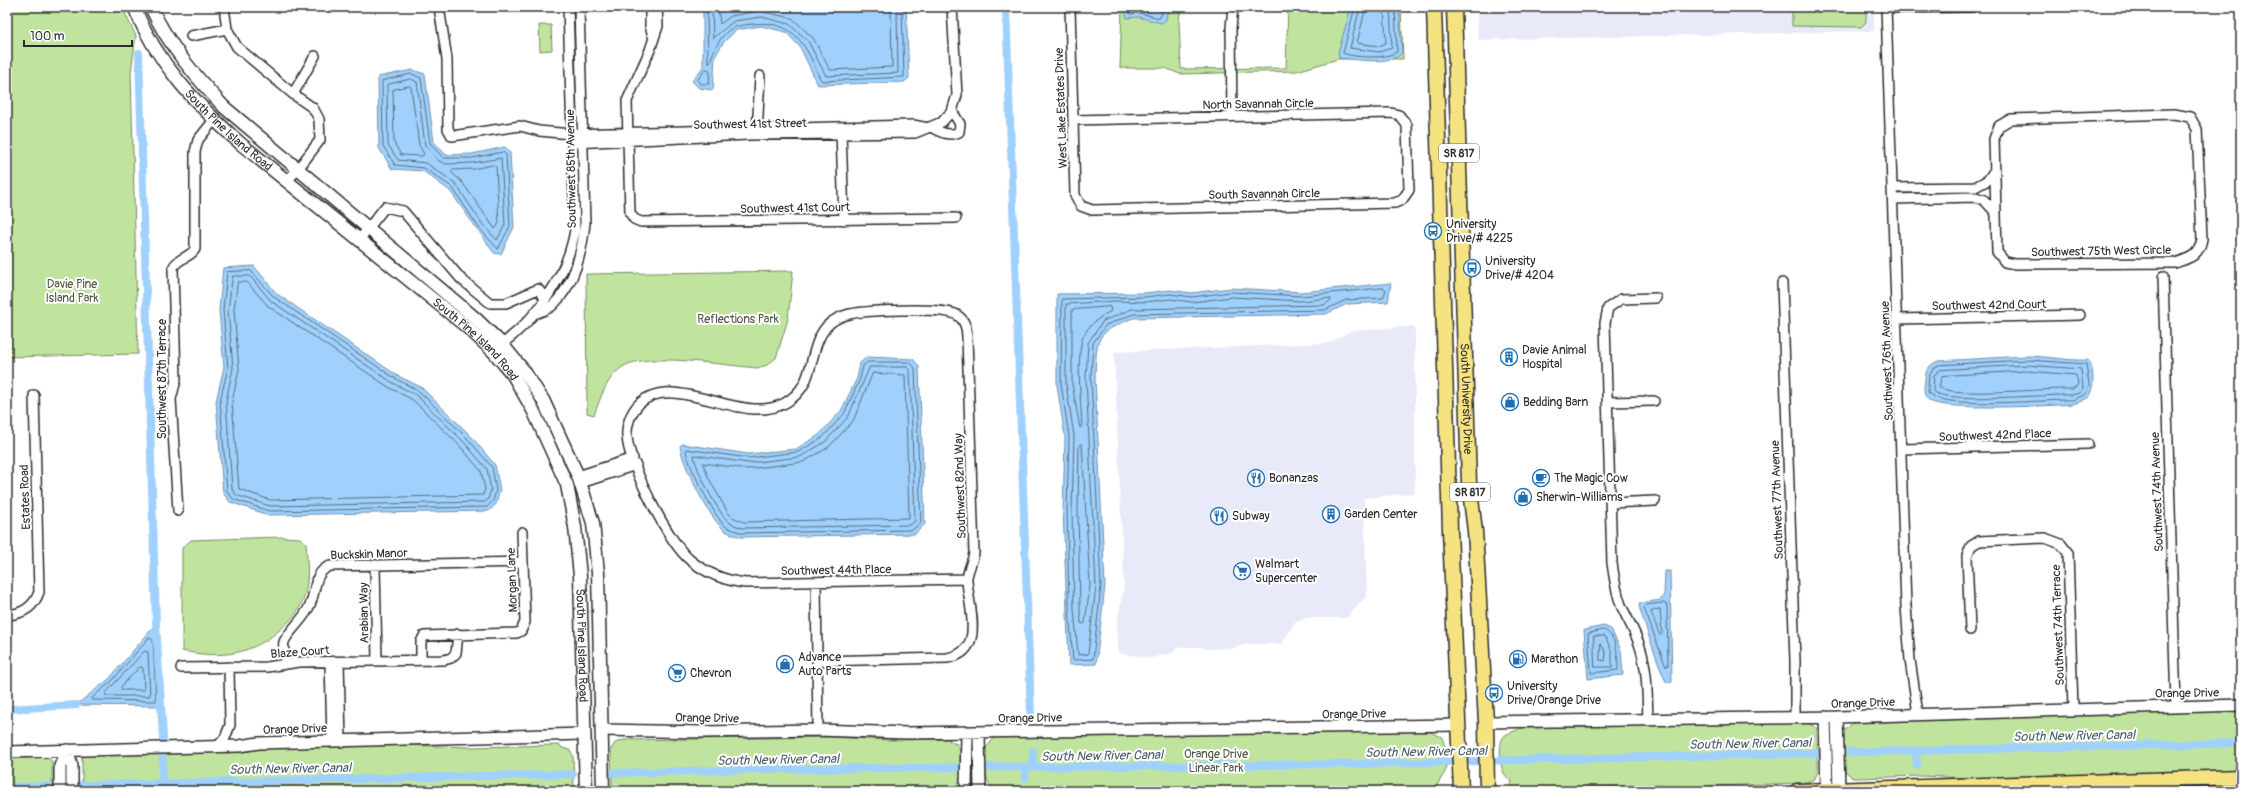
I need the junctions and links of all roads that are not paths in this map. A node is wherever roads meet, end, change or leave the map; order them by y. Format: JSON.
{"nodes":[{"id":1,"x":134,"y":7,"type":"edge"},
{"id":2,"x":151,"y":7,"type":"edge"},
{"id":3,"x":224,"y":7,"type":"edge"},
{"id":4,"x":439,"y":7,"type":"edge"},
{"id":5,"x":568,"y":7,"type":"edge"},
{"id":6,"x":578,"y":7,"type":"edge"},
{"id":7,"x":650,"y":7,"type":"edge"},
{"id":8,"x":657,"y":7,"type":"edge"},
{"id":9,"x":952,"y":7,"type":"edge"},
{"id":10,"x":1070,"y":7,"type":"edge"},
{"id":11,"x":1233,"y":7,"type":"edge"},
{"id":12,"x":1434,"y":7,"type":"edge"},
{"id":13,"x":1454,"y":7,"type":"edge"},
{"id":14,"x":1972,"y":7,"type":"edge"},
{"id":15,"x":1886,"y":8,"type":"edge"},
{"id":16,"x":227,"y":29,"type":"junction"},
{"id":17,"x":191,"y":36,"type":"dead end"},
{"id":18,"x":653,"y":36,"type":"junction"},
{"id":19,"x":315,"y":56,"type":"dead end"},
{"id":20,"x":1436,"y":68,"type":"junction"},
{"id":21,"x":1456,"y":68,"type":"junction"},
{"id":22,"x":760,"y":76,"type":"dead end"},
{"id":23,"x":293,"y":94,"type":"junction"},
{"id":24,"x":952,"y":111,"type":"junction"},
{"id":25,"x":1232,"y":116,"type":"junction"},
{"id":26,"x":214,"y":120,"type":"junction"},
{"id":27,"x":1073,"y":120,"type":"junction"},
{"id":28,"x":929,"y":128,"type":"junction"},
{"id":29,"x":841,"y":131,"type":"junction"},
{"id":30,"x":758,"y":132,"type":"junction"},
{"id":31,"x":628,"y":136,"type":"junction"},
{"id":32,"x":571,"y":138,"type":"junction"},
{"id":33,"x":583,"y":138,"type":"junction"},
{"id":34,"x":1408,"y":157,"type":"joint"},
{"id":35,"x":298,"y":169,"type":"junction"},
{"id":36,"x":1994,"y":170,"type":"junction"},
{"id":37,"x":287,"y":181,"type":"junction"},
{"id":38,"x":1893,"y":188,"type":"junction"},
{"id":39,"x":1893,"y":199,"type":"junction"},
{"id":40,"x":1081,"y":206,"type":"joint"},
{"id":41,"x":1996,"y":213,"type":"junction"},
{"id":42,"x":956,"y":218,"type":"dead end"},
{"id":43,"x":844,"y":220,"type":"junction"},
{"id":44,"x":368,"y":228,"type":"junction"},
{"id":45,"x":1441,"y":238,"type":"junction"},
{"id":46,"x":1461,"y":238,"type":"junction"},
{"id":47,"x":359,"y":240,"type":"junction"},
{"id":48,"x":2163,"y":277,"type":"dead end"},
{"id":49,"x":1782,"y":283,"type":"dead end"},
{"id":50,"x":546,"y":298,"type":"junction"},
{"id":51,"x":1656,"y":298,"type":"dead end"},
{"id":52,"x":537,"y":313,"type":"junction"},
{"id":53,"x":2080,"y":315,"type":"dead end"},
{"id":54,"x":1898,"y":318,"type":"junction"},
{"id":55,"x":497,"y":348,"type":"junction"},
{"id":56,"x":34,"y":394,"type":"dead end"},
{"id":57,"x":1654,"y":401,"type":"dead end"},
{"id":58,"x":1608,"y":402,"type":"junction"},
{"id":59,"x":640,"y":404,"type":"joint"},
{"id":60,"x":2088,"y":444,"type":"dead end"},
{"id":61,"x":1902,"y":449,"type":"junction"},
{"id":62,"x":634,"y":462,"type":"junction"},
{"id":63,"x":580,"y":480,"type":"junction"},
{"id":64,"x":1655,"y":501,"type":"dead end"},
{"id":65,"x":1611,"y":503,"type":"junction"},
{"id":66,"x":178,"y":511,"type":"dead end"},
{"id":67,"x":594,"y":531,"type":"junction"},
{"id":68,"x":522,"y":532,"type":"dead end"},
{"id":69,"x":576,"y":534,"type":"junction"},
{"id":70,"x":523,"y":562,"type":"junction"},
{"id":71,"x":375,"y":565,"type":"junction"},
{"id":72,"x":966,"y":579,"type":"junction"},
{"id":73,"x":816,"y":583,"type":"junction"},
{"id":74,"x":7,"y":614,"type":"edge"},
{"id":75,"x":1970,"y":630,"type":"dead end"},
{"id":76,"x":458,"y":634,"type":"junction"},
{"id":77,"x":421,"y":660,"type":"junction"},
{"id":78,"x":377,"y":661,"type":"junction"},
{"id":79,"x":818,"y":661,"type":"junction"},
{"id":80,"x":335,"y":662,"type":"junction"},
{"id":81,"x":286,"y":663,"type":"junction"},
{"id":82,"x":181,"y":668,"type":"dead end"},
{"id":83,"x":229,"y":668,"type":"junction"},
{"id":84,"x":2241,"y":705,"type":"edge"},
{"id":85,"x":2176,"y":706,"type":"junction"},
{"id":86,"x":2073,"y":709,"type":"junction"},
{"id":87,"x":1918,"y":714,"type":"junction"},
{"id":88,"x":1825,"y":717,"type":"junction"},
{"id":89,"x":1837,"y":717,"type":"junction"},
{"id":90,"x":1794,"y":718,"type":"junction"},
{"id":91,"x":1648,"y":720,"type":"junction"},
{"id":92,"x":1486,"y":722,"type":"junction"},
{"id":93,"x":1459,"y":725,"type":"junction"},
{"id":94,"x":602,"y":730,"type":"junction"},
{"id":95,"x":818,"y":730,"type":"junction"},
{"id":96,"x":967,"y":732,"type":"junction"},
{"id":97,"x":979,"y":732,"type":"junction"},
{"id":98,"x":584,"y":734,"type":"junction"},
{"id":99,"x":336,"y":741,"type":"junction"},
{"id":100,"x":217,"y":747,"type":"junction"},
{"id":101,"x":67,"y":750,"type":"junction"},
{"id":102,"x":7,"y":752,"type":"edge"},
{"id":103,"x":2241,"y":777,"type":"edge"},
{"id":104,"x":2092,"y":782,"type":"junction"},
{"id":105,"x":1461,"y":785,"type":"edge"},
{"id":106,"x":1487,"y":785,"type":"edge"},
{"id":107,"x":2059,"y":787,"type":"edge"},
{"id":108,"x":60,"y":791,"type":"edge"},
{"id":109,"x":72,"y":791,"type":"edge"},
{"id":110,"x":586,"y":791,"type":"edge"},
{"id":111,"x":603,"y":791,"type":"edge"},
{"id":112,"x":966,"y":791,"type":"edge"},
{"id":113,"x":980,"y":791,"type":"edge"},
{"id":114,"x":1797,"y":791,"type":"edge"},
{"id":115,"x":1833,"y":791,"type":"edge"},
{"id":116,"x":2076,"y":791,"type":"edge"}],
"edges":[{"from":1,"to":26,"type":"main road","name":"South Pine Island Road"},
{"from":2,"to":35,"type":"main road","name":"South Pine Island Road"},
{"from":3,"to":16,"type":"street"},
{"from":4,"to":32,"type":"street","name":"Southwest 41st Street"},
{"from":5,"to":32,"type":"street","name":"Southwest 85th Avenue"},
{"from":6,"to":33,"type":"street","name":"Southwest 85th Avenue"},
{"from":7,"to":18,"type":"street"},
{"from":8,"to":18,"type":"street"},
{"from":9,"to":24,"type":"street"},
{"from":10,"to":27,"type":"street","name":"West Lake Estates Drive"},
{"from":11,"to":25,"type":"street"},
{"from":12,"to":20,"type":"main road","name":"South University Drive","number":"SR 817"},
{"from":13,"to":21,"type":"main road","name":"South University Drive","number":"SR 817"},
{"from":14,"to":15,"type":"street"},
{"from":15,"to":38,"type":"street","name":"Southwest 76th Avenue"},
{"from":16,"to":17,"type":"street"},
{"from":16,"to":23,"type":"street"},
{"from":18,"to":31,"type":"street"},
{"from":19,"to":23,"type":"street"},
{"from":20,"to":21,"type":"main road"},
{"from":20,"to":45,"type":"main road","name":"South University Drive","number":"SR 817"},
{"from":21,"to":46,"type":"main road","name":"South University Drive","number":"SR 817"},
{"from":22,"to":30,"type":"street"},
{"from":23,"to":35,"type":"street"},
{"from":24,"to":28,"type":"street"},
{"from":24,"to":28,"type":"street","name":"Southwest 41st Street"},
{"from":25,"to":27,"type":"street","name":"North Savannah Circle"},
{"from":25,"to":34,"type":"street","name":"North Savannah Circle"},
{"from":26,"to":37,"type":"main road","name":"South Pine Island Road"},
{"from":26,"to":66,"type":"street","name":"Southwest 87th Terrace"},
{"from":27,"to":40,"type":"street","name":"West Lake Estates Drive"},
{"from":28,"to":29,"type":"street","name":"Southwest 41st Street"},
{"from":29,"to":30,"type":"street","name":"Southwest 41st Street"},
{"from":29,"to":43,"type":"street"},
{"from":30,"to":31,"type":"street","name":"Southwest 41st Street"},
{"from":31,"to":33,"type":"street","name":"Southwest 41st Street"},
{"from":31,"to":43,"type":"street","name":"Southwest 41st Court"},
{"from":32,"to":33,"type":"street","name":"Southwest 41st Street"},
{"from":32,"to":50,"type":"street","name":"Southwest 85th Avenue"},
{"from":33,"to":52,"type":"street","name":"Southwest 85th Avenue"},
{"from":34,"to":40,"type":"street","name":"South Savannah Circle"},
{"from":35,"to":37,"type":"street"},
{"from":35,"to":44,"type":"main road","name":"South Pine Island Road"},
{"from":36,"to":38,"type":"street"},
{"from":36,"to":41,"type":"street","name":"Southwest 75th West Circle"},
{"from":36,"to":41,"type":"street","name":"Southwest 75th West Circle"},
{"from":37,"to":47,"type":"main road","name":"South Pine Island Road"},
{"from":38,"to":39,"type":"street","name":"Southwest 76th Avenue"},
{"from":39,"to":41,"type":"street"},
{"from":39,"to":54,"type":"street","name":"Southwest 76th Avenue"},
{"from":42,"to":43,"type":"street","name":"Southwest 41st Court"},
{"from":44,"to":47,"type":"street"},
{"from":44,"to":50,"type":"street"},
{"from":44,"to":55,"type":"main road","name":"South Pine Island Road"},
{"from":45,"to":46,"type":"main road"},
{"from":45,"to":93,"type":"main road","name":"South University Drive","number":"SR 817"},
{"from":46,"to":92,"type":"main road","name":"South University Drive","number":"SR 817"},
{"from":47,"to":55,"type":"main road","name":"South Pine Island Road"},
{"from":48,"to":85,"type":"street","name":"Southwest 74th Avenue"},
{"from":49,"to":90,"type":"street","name":"Southwest 77th Avenue"},
{"from":50,"to":52,"type":"street","name":"Southwest 85th Avenue"},
{"from":51,"to":58,"type":"street"},
{"from":52,"to":55,"type":"street","name":"Southwest 85th Avenue"},
{"from":53,"to":54,"type":"street","name":"Southwest 42nd Court"},
{"from":54,"to":61,"type":"street","name":"Southwest 76th Avenue"},
{"from":55,"to":63,"type":"main road","name":"South Pine Island Road"},
{"from":55,"to":69,"type":"main road","name":"South Pine Island Road"},
{"from":56,"to":74,"type":"street","name":"Estates Road"},
{"from":57,"to":58,"type":"street"},
{"from":58,"to":65,"type":"street"},
{"from":59,"to":62,"type":"street","name":"Southwest 44th Place"},
{"from":59,"to":72,"type":"street","name":"Southwest 82nd Way"},
{"from":60,"to":61,"type":"street","name":"Southwest 42nd Place"},
{"from":61,"to":87,"type":"street","name":"Southwest 76th Avenue"},
{"from":62,"to":63,"type":"street"},
{"from":62,"to":73,"type":"street","name":"Southwest 44th Place"},
{"from":63,"to":67,"type":"main road","name":"South Pine Island Road"},
{"from":64,"to":65,"type":"street"},
{"from":65,"to":91,"type":"street"},
{"from":67,"to":69,"type":"main road"},
{"from":67,"to":94,"type":"main road","name":"South Pine Island Road"},
{"from":68,"to":70,"type":"street","name":"Morgan Lane"},
{"from":69,"to":98,"type":"main road","name":"South Pine Island Road"},
{"from":70,"to":71,"type":"street","name":"Buckskin Manor"},
{"from":70,"to":76,"type":"street","name":"Morgan Lane"},
{"from":71,"to":78,"type":"street","name":"Arabian Way"},
{"from":71,"to":81,"type":"street","name":"Buckskin Manor"},
{"from":72,"to":73,"type":"street","name":"Southwest 44th Place"},
{"from":72,"to":79,"type":"street","name":"Southwest 82nd Way"},
{"from":73,"to":79,"type":"street"},
{"from":75,"to":86,"type":"street","name":"Southwest 74th Terrace"},
{"from":76,"to":77,"type":"street","name":"Blaze Court"},
{"from":76,"to":77,"type":"street"},
{"from":77,"to":78,"type":"street","name":"Blaze Court"},
{"from":78,"to":80,"type":"street","name":"Blaze Court"},
{"from":79,"to":95,"type":"street"},
{"from":80,"to":81,"type":"street","name":"Blaze Court"},
{"from":80,"to":99,"type":"street"},
{"from":81,"to":83,"type":"street","name":"Blaze Court"},
{"from":82,"to":83,"type":"street","name":"Blaze Court"},
{"from":83,"to":100,"type":"street"},
{"from":84,"to":85,"type":"street","name":"Orange Drive"},
{"from":85,"to":86,"type":"street","name":"Orange Drive"},
{"from":86,"to":87,"type":"street","name":"Orange Drive"},
{"from":87,"to":89,"type":"street","name":"Orange Drive"},
{"from":88,"to":89,"type":"street","name":"Orange Drive"},
{"from":88,"to":90,"type":"street","name":"Orange Drive"},
{"from":88,"to":115,"type":"street"},
{"from":89,"to":115,"type":"street"},
{"from":90,"to":91,"type":"street","name":"Orange Drive"},
{"from":91,"to":92,"type":"street","name":"Orange Drive"},
{"from":92,"to":106,"type":"main road","name":"South University Drive","number":"SR 817"},
{"from":93,"to":97,"type":"street","name":"Orange Drive"},
{"from":93,"to":105,"type":"main road","name":"South University Drive","number":"SR 817"},
{"from":94,"to":95,"type":"street","name":"Orange Drive"},
{"from":94,"to":111,"type":"main road","name":"South Pine Island Road"},
{"from":95,"to":96,"type":"street","name":"Orange Drive"},
{"from":96,"to":97,"type":"street","name":"Orange Drive"},
{"from":96,"to":112,"type":"street"},
{"from":97,"to":113,"type":"street"},
{"from":98,"to":99,"type":"street","name":"Orange Drive"},
{"from":98,"to":110,"type":"main road","name":"South Pine Island Road"},
{"from":99,"to":100,"type":"street","name":"Orange Drive"},
{"from":100,"to":101,"type":"street","name":"Orange Drive"},
{"from":101,"to":102,"type":"street","name":"Orange Drive"},
{"from":101,"to":108,"type":"street"},
{"from":101,"to":109,"type":"street"},
{"from":103,"to":104,"type":"main road"},
{"from":104,"to":107,"type":"main road"},
{"from":104,"to":116,"type":"main road"},
{"from":107,"to":115,"type":"main road"},
{"from":114,"to":115,"type":"main road"}]}
